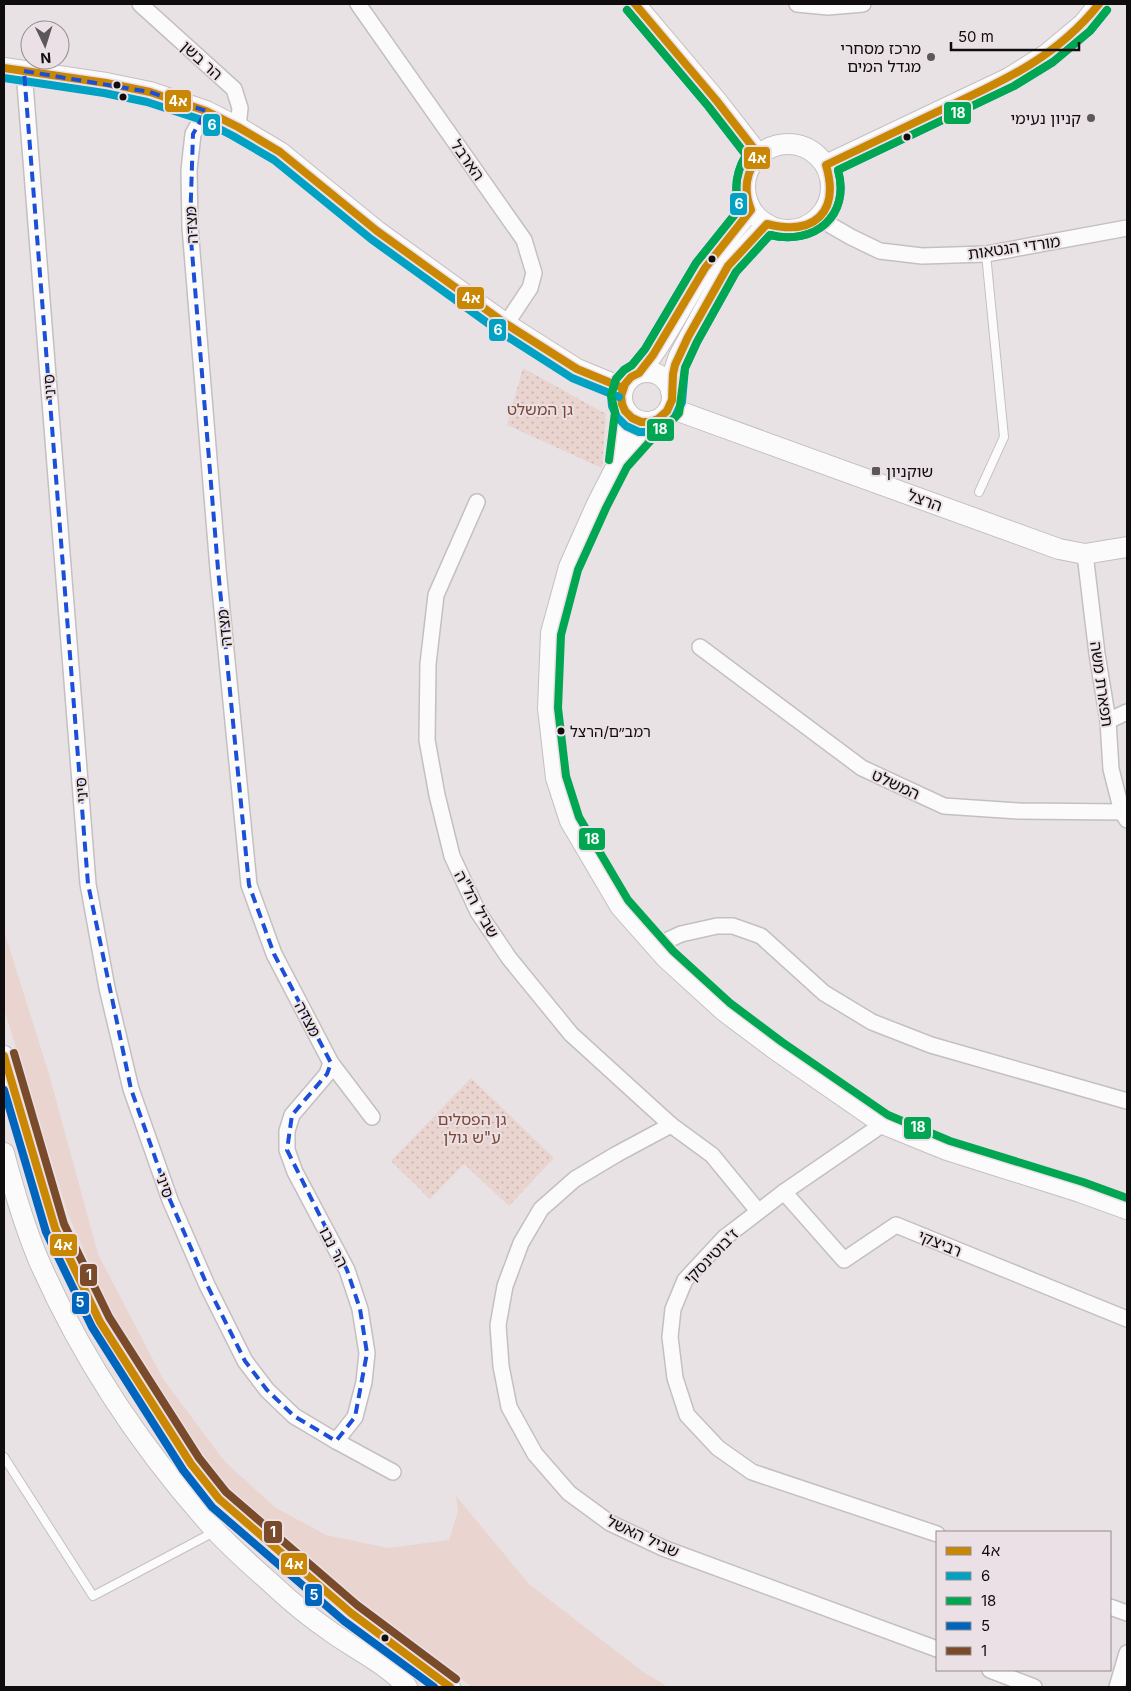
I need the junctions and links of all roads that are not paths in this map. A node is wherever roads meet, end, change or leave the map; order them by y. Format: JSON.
{"nodes":[{"id":1,"x":140,"y":4,"type":"edge"},
{"id":2,"x":358,"y":4,"type":"edge"},
{"id":3,"x":635,"y":4,"type":"edge"},
{"id":4,"x":797,"y":4,"type":"edge"},
{"id":5,"x":863,"y":4,"type":"edge"},
{"id":6,"x":1099,"y":4,"type":"edge"},
{"id":7,"x":4,"y":68,"type":"edge"},
{"id":8,"x":24,"y":71,"type":"junction"},
{"id":9,"x":206,"y":111,"type":"junction"},
{"id":10,"x":238,"y":127,"type":"junction"},
{"id":11,"x":759,"y":155,"type":"junction"},
{"id":12,"x":826,"y":165,"type":"junction"},
{"id":13,"x":751,"y":210,"type":"junction"},
{"id":14,"x":818,"y":218,"type":"junction"},
{"id":15,"x":767,"y":224,"type":"junction"},
{"id":16,"x":1127,"y":228,"type":"edge"},
{"id":17,"x":986,"y":254,"type":"junction"},
{"id":18,"x":506,"y":324,"type":"junction"},
{"id":19,"x":638,"y":373,"type":"junction"},
{"id":20,"x":623,"y":388,"type":"junction"},
{"id":21,"x":665,"y":407,"type":"junction"},
{"id":22,"x":625,"y":411,"type":"junction"},
{"id":23,"x":619,"y":461,"type":"junction"},
{"id":24,"x":979,"y":492,"type":"dead end"},
{"id":25,"x":477,"y":502,"type":"dead end"},
{"id":26,"x":1127,"y":547,"type":"edge"},
{"id":27,"x":1085,"y":554,"type":"junction"},
{"id":28,"x":700,"y":647,"type":"dead end"},
{"id":29,"x":1127,"y":712,"type":"edge"},
{"id":30,"x":1108,"y":721,"type":"junction"},
{"id":31,"x":1125,"y":816,"type":"edge"},
{"id":32,"x":655,"y":946,"type":"junction"},
{"id":33,"x":4,"y":1056,"type":"edge"},
{"id":34,"x":331,"y":1063,"type":"junction"},
{"id":35,"x":1127,"y":1101,"type":"edge"},
{"id":36,"x":372,"y":1117,"type":"dead end"},
{"id":37,"x":883,"y":1124,"type":"junction"},
{"id":38,"x":672,"y":1125,"type":"junction"},
{"id":39,"x":4,"y":1153,"type":"edge"},
{"id":40,"x":784,"y":1192,"type":"junction"},
{"id":41,"x":1127,"y":1209,"type":"edge"},
{"id":42,"x":758,"y":1211,"type":"junction"},
{"id":43,"x":1127,"y":1319,"type":"edge"},
{"id":44,"x":336,"y":1441,"type":"junction"},
{"id":45,"x":4,"y":1457,"type":"edge"},
{"id":46,"x":393,"y":1472,"type":"dead end"},
{"id":47,"x":216,"y":1531,"type":"junction"},
{"id":48,"x":936,"y":1534,"type":"edge"},
{"id":49,"x":1111,"y":1607,"type":"edge"},
{"id":50,"x":1127,"y":1613,"type":"edge"},
{"id":51,"x":936,"y":1649,"type":"edge"},
{"id":52,"x":1127,"y":1653,"type":"edge"},
{"id":53,"x":993,"y":1671,"type":"edge"},
{"id":54,"x":407,"y":1687,"type":"edge"},
{"id":55,"x":450,"y":1687,"type":"edge"},
{"id":56,"x":1034,"y":1687,"type":"edge"},
{"id":57,"x":1117,"y":1687,"type":"edge"}],
"edges":[{"from":1,"to":10,"type":"street","name":"הר בשן"},
{"from":2,"to":18,"type":"street","name":"הארבל"},
{"from":3,"to":11,"type":"street"},
{"from":4,"to":5,"type":"street"},
{"from":6,"to":12,"type":"street"},
{"from":7,"to":8,"type":"street"},
{"from":8,"to":9,"type":"street"},
{"from":8,"to":44,"type":"street","name":"סיני"},
{"from":9,"to":10,"type":"street"},
{"from":9,"to":34,"type":"street","name":"מצדה"},
{"from":10,"to":18,"type":"street"},
{"from":11,"to":12,"type":"street"},
{"from":11,"to":13,"type":"street"},
{"from":12,"to":14,"type":"street"},
{"from":13,"to":15,"type":"street"},
{"from":13,"to":19,"type":"street"},
{"from":14,"to":15,"type":"street"},
{"from":14,"to":17,"type":"street","name":"מורדי הגטאות"},
{"from":15,"to":21,"type":"street"},
{"from":16,"to":17,"type":"street","name":"מורדי הגטאות"},
{"from":17,"to":24,"type":"lane"},
{"from":18,"to":20,"type":"street"},
{"from":19,"to":20,"type":"street"},
{"from":19,"to":21,"type":"street"},
{"from":20,"to":22,"type":"street"},
{"from":21,"to":22,"type":"street"},
{"from":21,"to":23,"type":"street"},
{"from":21,"to":27,"type":"street","name":"הרצל"},
{"from":22,"to":23,"type":"street"},
{"from":23,"to":32,"type":"street"},
{"from":25,"to":38,"type":"street","name":"שביל הל\"ה"},
{"from":26,"to":27,"type":"street","name":"הרצל"},
{"from":27,"to":30,"type":"street","name":"תפארת משה"},
{"from":28,"to":31,"type":"street","name":"המשלט"},
{"from":29,"to":30,"type":"street"},
{"from":30,"to":31,"type":"street","name":"תפארת משה"},
{"from":32,"to":35,"type":"street"},
{"from":32,"to":37,"type":"street"},
{"from":33,"to":55,"type":"street"},
{"from":34,"to":36,"type":"street","name":"מצדה"},
{"from":34,"to":44,"type":"street","name":"הר נבו"},
{"from":37,"to":40,"type":"street","name":"ז'בוטינסקי"},
{"from":37,"to":41,"type":"street"},
{"from":38,"to":42,"type":"street","name":"שביל הל\"ה"},
{"from":38,"to":51,"type":"street","name":"שביל האשל"},
{"from":39,"to":47,"type":"street"},
{"from":40,"to":42,"type":"street","name":"ז'בוטינסקי"},
{"from":40,"to":43,"type":"street","name":"רביצקי"},
{"from":42,"to":48,"type":"street","name":"ז'בוטינסקי"},
{"from":44,"to":46,"type":"street","name":"סיני"},
{"from":45,"to":47,"type":"lane"},
{"from":47,"to":54,"type":"street"},
{"from":49,"to":50,"type":"street"},
{"from":52,"to":57,"type":"street"},
{"from":53,"to":56,"type":"street"}]}
